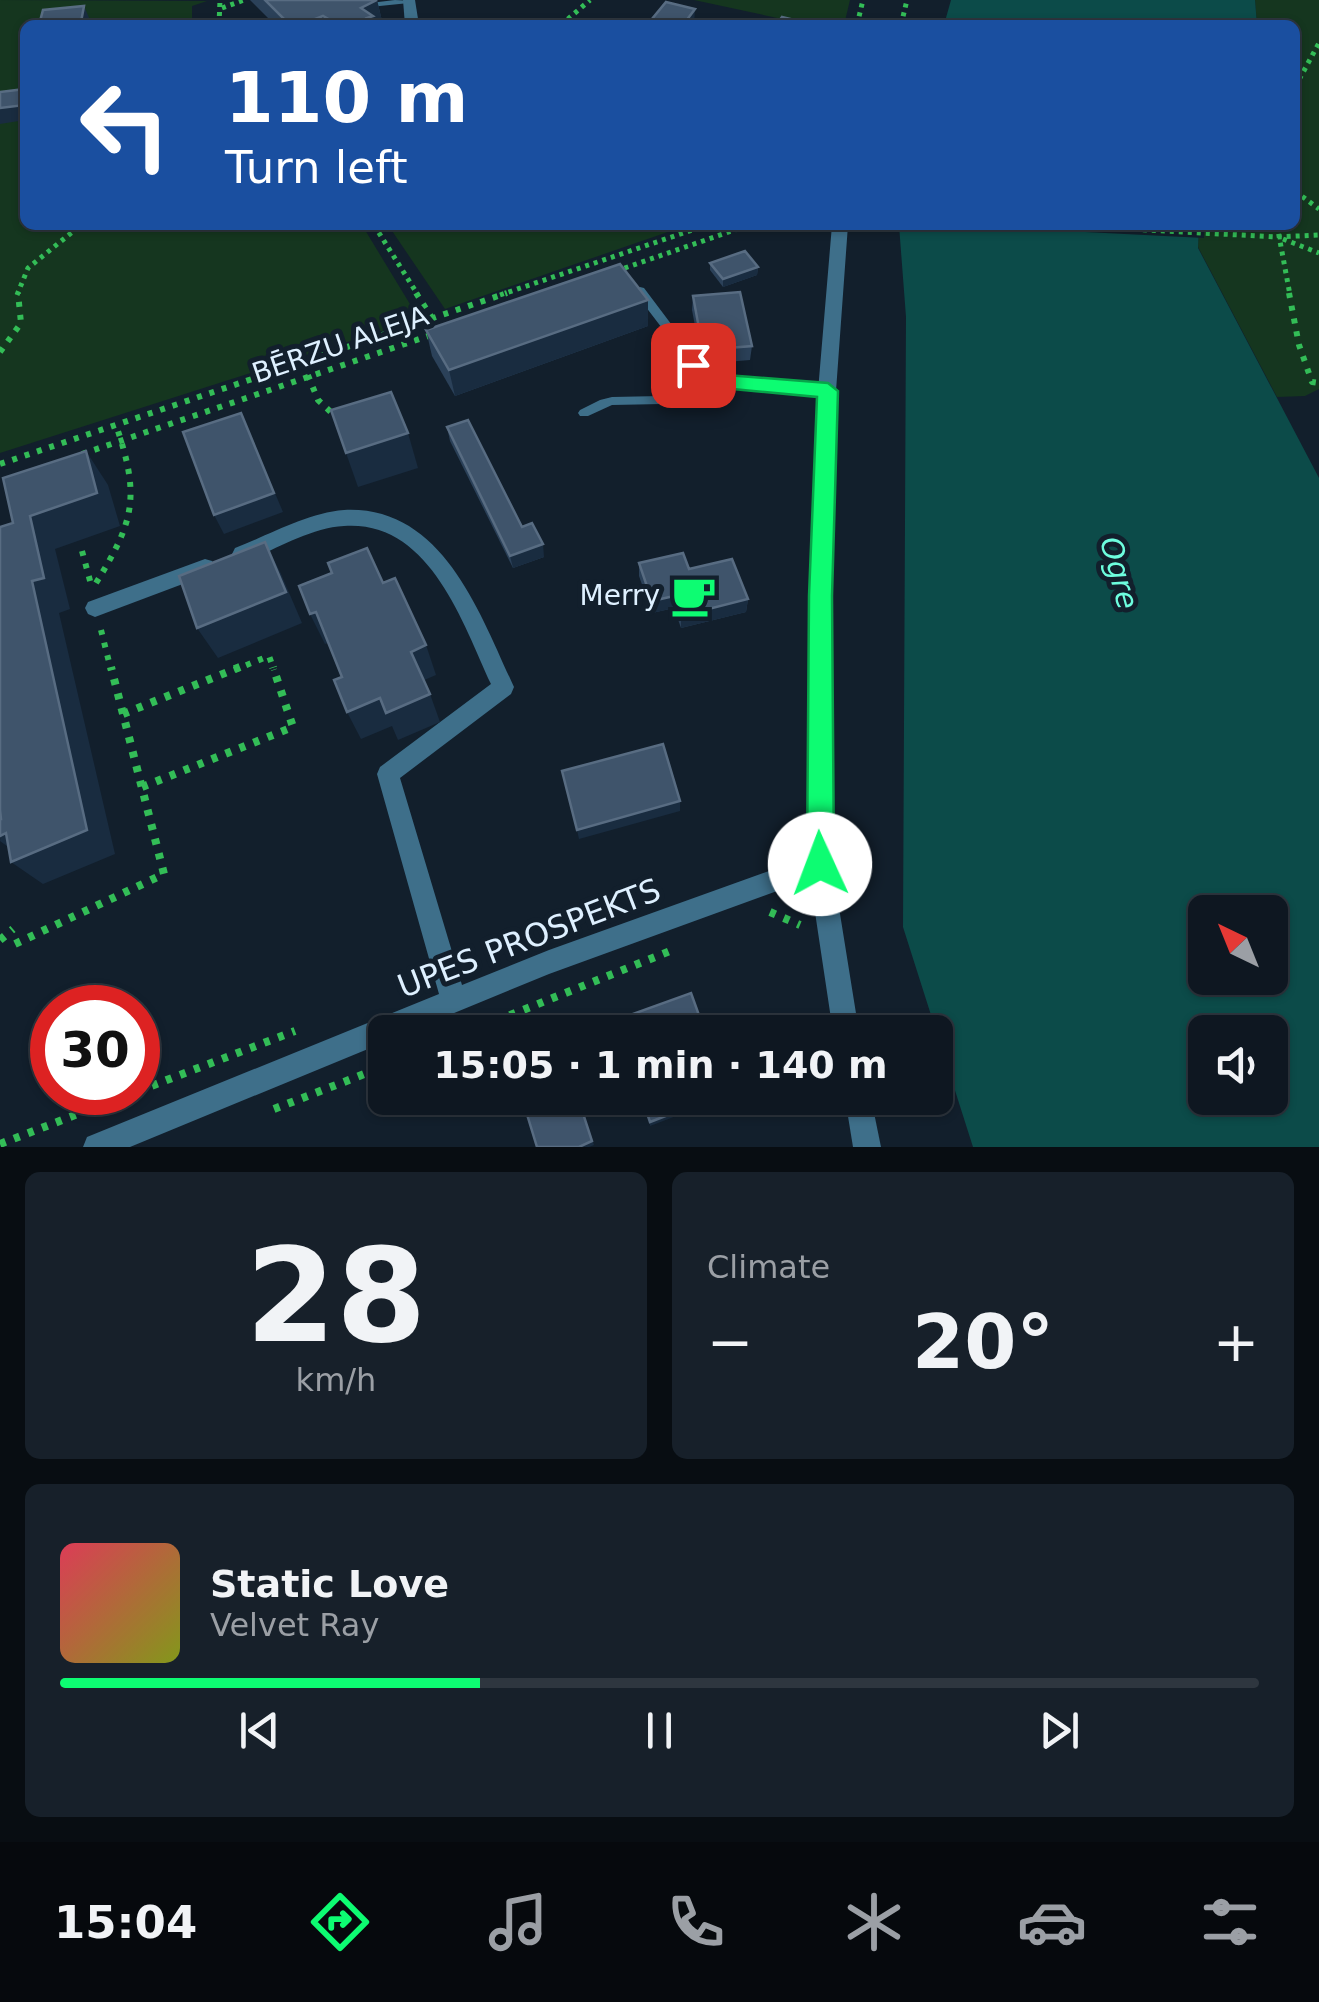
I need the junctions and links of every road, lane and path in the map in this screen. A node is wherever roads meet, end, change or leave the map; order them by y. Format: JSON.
{"nodes":[{"id":1,"x":220,"y":0,"type":"edge"},
{"id":2,"x":244,"y":0,"type":"edge"},
{"id":3,"x":351,"y":0,"type":"edge"},
{"id":4,"x":590,"y":0,"type":"edge"},
{"id":5,"x":409,"y":1,"type":"edge"},
{"id":6,"x":222,"y":8,"type":"junction"},
{"id":7,"x":220,"y":20,"type":"edge"},
{"id":8,"x":567,"y":20,"type":"edge"},
{"id":9,"x":1319,"y":43,"type":"edge"},
{"id":10,"x":1300,"y":78,"type":"edge"},
{"id":11,"x":76,"y":230,"type":"edge"},
{"id":12,"x":377,"y":230,"type":"edge"},
{"id":13,"x":693,"y":230,"type":"edge"},
{"id":14,"x":734,"y":230,"type":"edge"},
{"id":15,"x":840,"y":230,"type":"edge"},
{"id":16,"x":1155,"y":230,"type":"edge"},
{"id":17,"x":1277,"y":230,"type":"edge"},
{"id":18,"x":1316,"y":235,"type":"edge"},
{"id":19,"x":1277,"y":238,"type":"junction"},
{"id":20,"x":1319,"y":253,"type":"edge"},
{"id":21,"x":606,"y":274,"type":"edge"},
{"id":22,"x":640,"y":291,"type":"edge"},
{"id":23,"x":433,"y":320,"type":"junction"},
{"id":24,"x":0,"y":352,"type":"edge"},
{"id":25,"x":303,"y":363,"type":"junction"},
{"id":26,"x":308,"y":376,"type":"junction"},
{"id":27,"x":708,"y":381,"type":"junction"},
{"id":28,"x":1319,"y":383,"type":"edge"},
{"id":29,"x":828,"y":391,"type":"junction"},
{"id":30,"x":584,"y":413,"type":"dead end"},
{"id":31,"x":344,"y":419,"type":"edge"},
{"id":32,"x":116,"y":425,"type":"junction"},
{"id":33,"x":121,"y":440,"type":"junction"},
{"id":34,"x":69,"y":458,"type":"edge"},
{"id":35,"x":0,"y":464,"type":"edge"},
{"id":36,"x":82,"y":551,"type":"dead end"},
{"id":37,"x":94,"y":598,"type":"junction"},
{"id":38,"x":123,"y":714,"type":"junction"},
{"id":39,"x":142,"y":787,"type":"junction"},
{"id":40,"x":820,"y":864,"type":"junction"},
{"id":41,"x":750,"y":918,"type":"dead end"},
{"id":42,"x":13,"y":930,"type":"dead end"},
{"id":43,"x":0,"y":940,"type":"edge"},
{"id":44,"x":695,"y":941,"type":"dead end"},
{"id":45,"x":15,"y":944,"type":"dead end"},
{"id":46,"x":831,"y":953,"type":"junction"},
{"id":47,"x":454,"y":1001,"type":"junction"},
{"id":48,"x":510,"y":1015,"type":"edge"},
{"id":49,"x":843,"y":1015,"type":"edge"},
{"id":50,"x":75,"y":1115,"type":"edge"},
{"id":51,"x":861,"y":1115,"type":"edge"},
{"id":52,"x":0,"y":1144,"type":"edge"},
{"id":53,"x":97,"y":1147,"type":"edge"},
{"id":54,"x":867,"y":1147,"type":"edge"}],
"edges":[{"from":1,"to":6,"type":"path"},
{"from":2,"to":6,"type":"path"},
{"from":3,"to":5,"type":"lane"},
{"from":4,"to":8,"type":"path"},
{"from":6,"to":7,"type":"path"},
{"from":9,"to":10,"type":"path"},
{"from":11,"to":24,"type":"path"},
{"from":12,"to":23,"type":"path"},
{"from":13,"to":23,"type":"path","name":"BĒRZU ALEJA"},
{"from":14,"to":21,"type":"path"},
{"from":15,"to":29,"type":"street"},
{"from":16,"to":19,"type":"path"},
{"from":17,"to":19,"type":"path"},
{"from":18,"to":19,"type":"path"},
{"from":19,"to":20,"type":"path"},
{"from":19,"to":28,"type":"path"},
{"from":22,"to":27,"type":"lane"},
{"from":23,"to":25,"type":"path","name":"BĒRZU ALEJA"},
{"from":23,"to":26,"type":"path","name":"BĒRZU ALEJA"},
{"from":25,"to":26,"type":"path"},
{"from":25,"to":32,"type":"path","name":"BĒRZU ALEJA"},
{"from":26,"to":31,"type":"path"},
{"from":26,"to":33,"type":"path","name":"BĒRZU ALEJA"},
{"from":27,"to":29,"type":"lane"},
{"from":27,"to":30,"type":"lane"},
{"from":29,"to":40,"type":"street"},
{"from":32,"to":33,"type":"path"},
{"from":32,"to":35,"type":"path","name":"BĒRZU ALEJA"},
{"from":33,"to":34,"type":"path","name":"BĒRZU ALEJA"},
{"from":33,"to":37,"type":"path"},
{"from":36,"to":37,"type":"path"},
{"from":37,"to":38,"type":"path"},
{"from":37,"to":47,"type":"street"},
{"from":38,"to":39,"type":"path"},
{"from":38,"to":39,"type":"path"},
{"from":39,"to":45,"type":"path"},
{"from":40,"to":46,"type":"street"},
{"from":40,"to":47,"type":"street","name":"UPES PROSPEKTS"},
{"from":41,"to":46,"type":"path"},
{"from":42,"to":43,"type":"path"},
{"from":44,"to":48,"type":"path"},
{"from":46,"to":49,"type":"street"},
{"from":47,"to":53,"type":"street","name":"UPES PROSPEKTS"},
{"from":50,"to":52,"type":"path"},
{"from":51,"to":54,"type":"street"}]}
